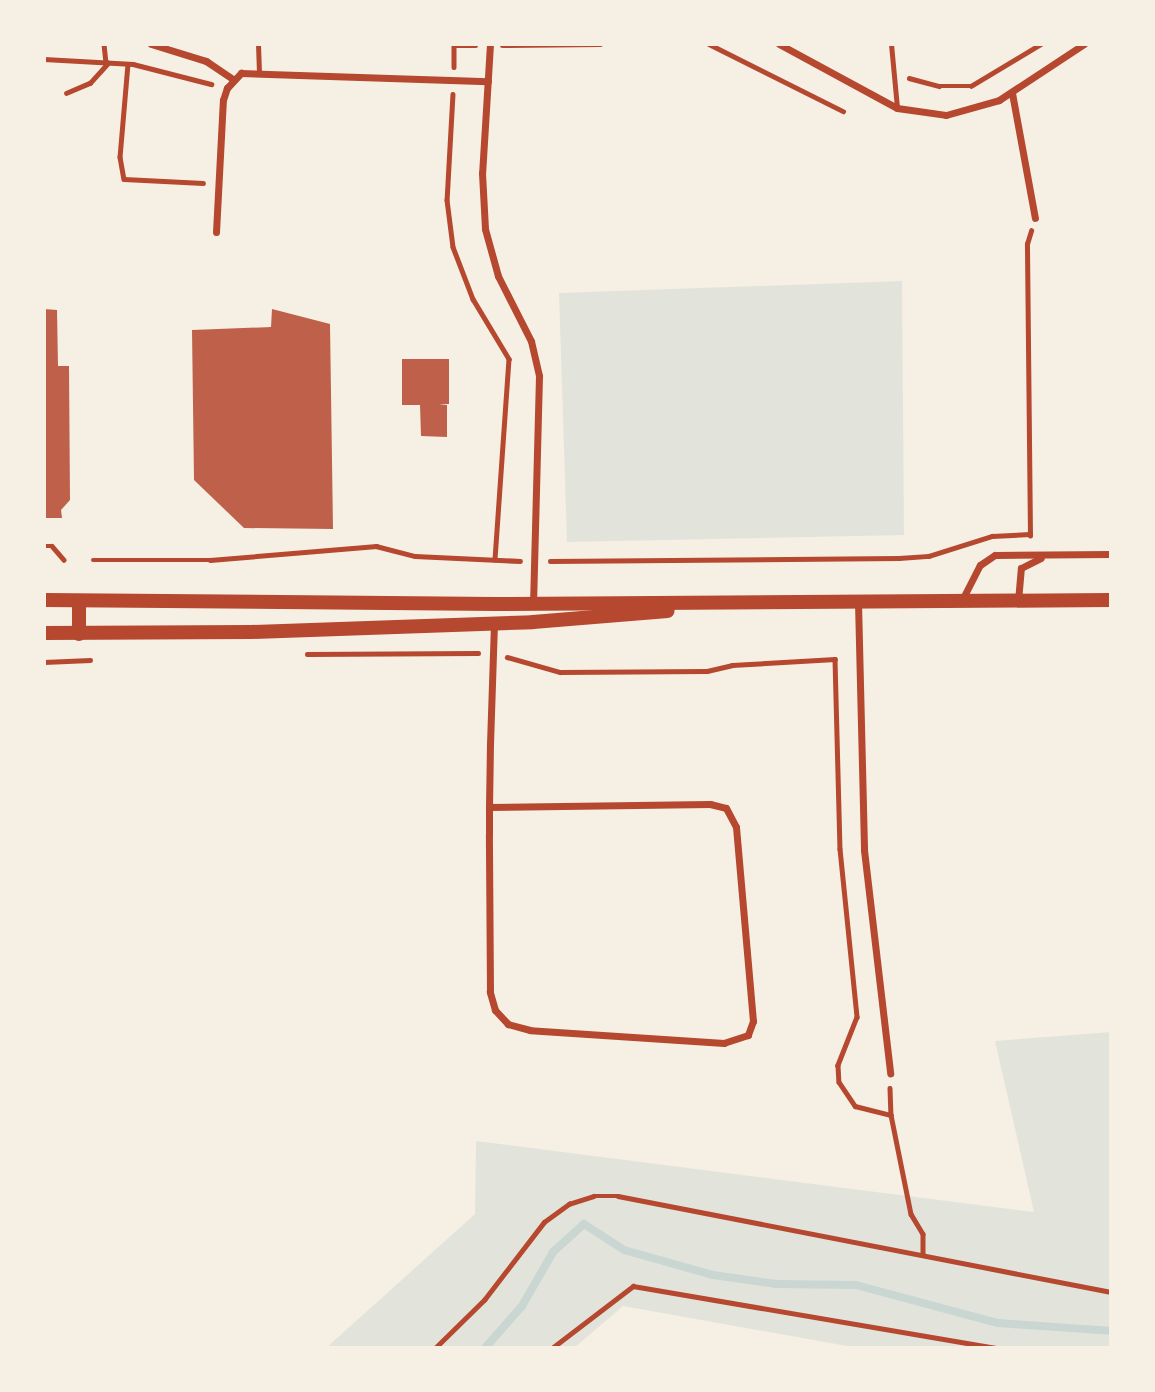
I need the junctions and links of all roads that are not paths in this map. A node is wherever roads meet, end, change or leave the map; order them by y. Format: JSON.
{"nodes":[{"id":1,"x":151,"y":44,"type":"edge"},
{"id":2,"x":258,"y":44,"type":"edge"},
{"id":3,"x":779,"y":44,"type":"edge"},
{"id":4,"x":891,"y":44,"type":"edge"},
{"id":5,"x":1084,"y":44,"type":"edge"},
{"id":6,"x":490,"y":45,"type":"edge"},
{"id":7,"x":259,"y":71,"type":"junction"},
{"id":8,"x":233,"y":79,"type":"junction"},
{"id":9,"x":488,"y":81,"type":"junction"},
{"id":10,"x":1012,"y":93,"type":"junction"},
{"id":11,"x":897,"y":108,"type":"junction"},
{"id":12,"x":1035,"y":218,"type":"road end"},
{"id":13,"x":216,"y":232,"type":"dead end"},
{"id":14,"x":1111,"y":554,"type":"edge"},
{"id":15,"x":1062,"y":555,"type":"junction"},
{"id":16,"x":44,"y":600,"type":"edge"},
{"id":17,"x":1111,"y":600,"type":"edge"},
{"id":18,"x":79,"y":601,"type":"junction"},
{"id":19,"x":961,"y":601,"type":"junction"},
{"id":20,"x":1018,"y":601,"type":"junction"},
{"id":21,"x":785,"y":602,"type":"junction"},
{"id":22,"x":858,"y":602,"type":"junction"},
{"id":23,"x":533,"y":603,"type":"junction"},
{"id":24,"x":495,"y":604,"type":"junction"},
{"id":25,"x":533,"y":622,"type":"junction"},
{"id":26,"x":494,"y":623,"type":"junction"},
{"id":27,"x":44,"y":633,"type":"edge"},
{"id":28,"x":79,"y":634,"type":"junction"},
{"id":29,"x":489,"y":807,"type":"junction"},
{"id":30,"x":890,"y":1073,"type":"road end"}],
"edges":[{"from":1,"to":8,"type":"street"},
{"from":2,"to":7,"type":"lane"},
{"from":3,"to":11,"type":"street"},
{"from":4,"to":11,"type":"lane"},
{"from":5,"to":10,"type":"street"},
{"from":6,"to":9,"type":"street"},
{"from":7,"to":8,"type":"street"},
{"from":7,"to":9,"type":"street"},
{"from":8,"to":13,"type":"street"},
{"from":9,"to":23,"type":"street"},
{"from":10,"to":11,"type":"street"},
{"from":10,"to":12,"type":"street"},
{"from":14,"to":15,"type":"street"},
{"from":15,"to":19,"type":"street"},
{"from":15,"to":20,"type":"street"},
{"from":16,"to":18,"type":"main road"},
{"from":17,"to":20,"type":"main road"},
{"from":18,"to":24,"type":"main road"},
{"from":18,"to":28,"type":"main road"},
{"from":19,"to":20,"type":"main road"},
{"from":19,"to":22,"type":"main road"},
{"from":21,"to":22,"type":"main road"},
{"from":21,"to":23,"type":"main road"},
{"from":21,"to":25,"type":"main road"},
{"from":22,"to":30,"type":"street"},
{"from":23,"to":24,"type":"main road"},
{"from":23,"to":25,"type":"main road"},
{"from":24,"to":26,"type":"main road"},
{"from":25,"to":26,"type":"main road"},
{"from":26,"to":28,"type":"main road"},
{"from":26,"to":29,"type":"street"},
{"from":27,"to":28,"type":"main road"},
{"from":29,"to":29,"type":"street"}]}
